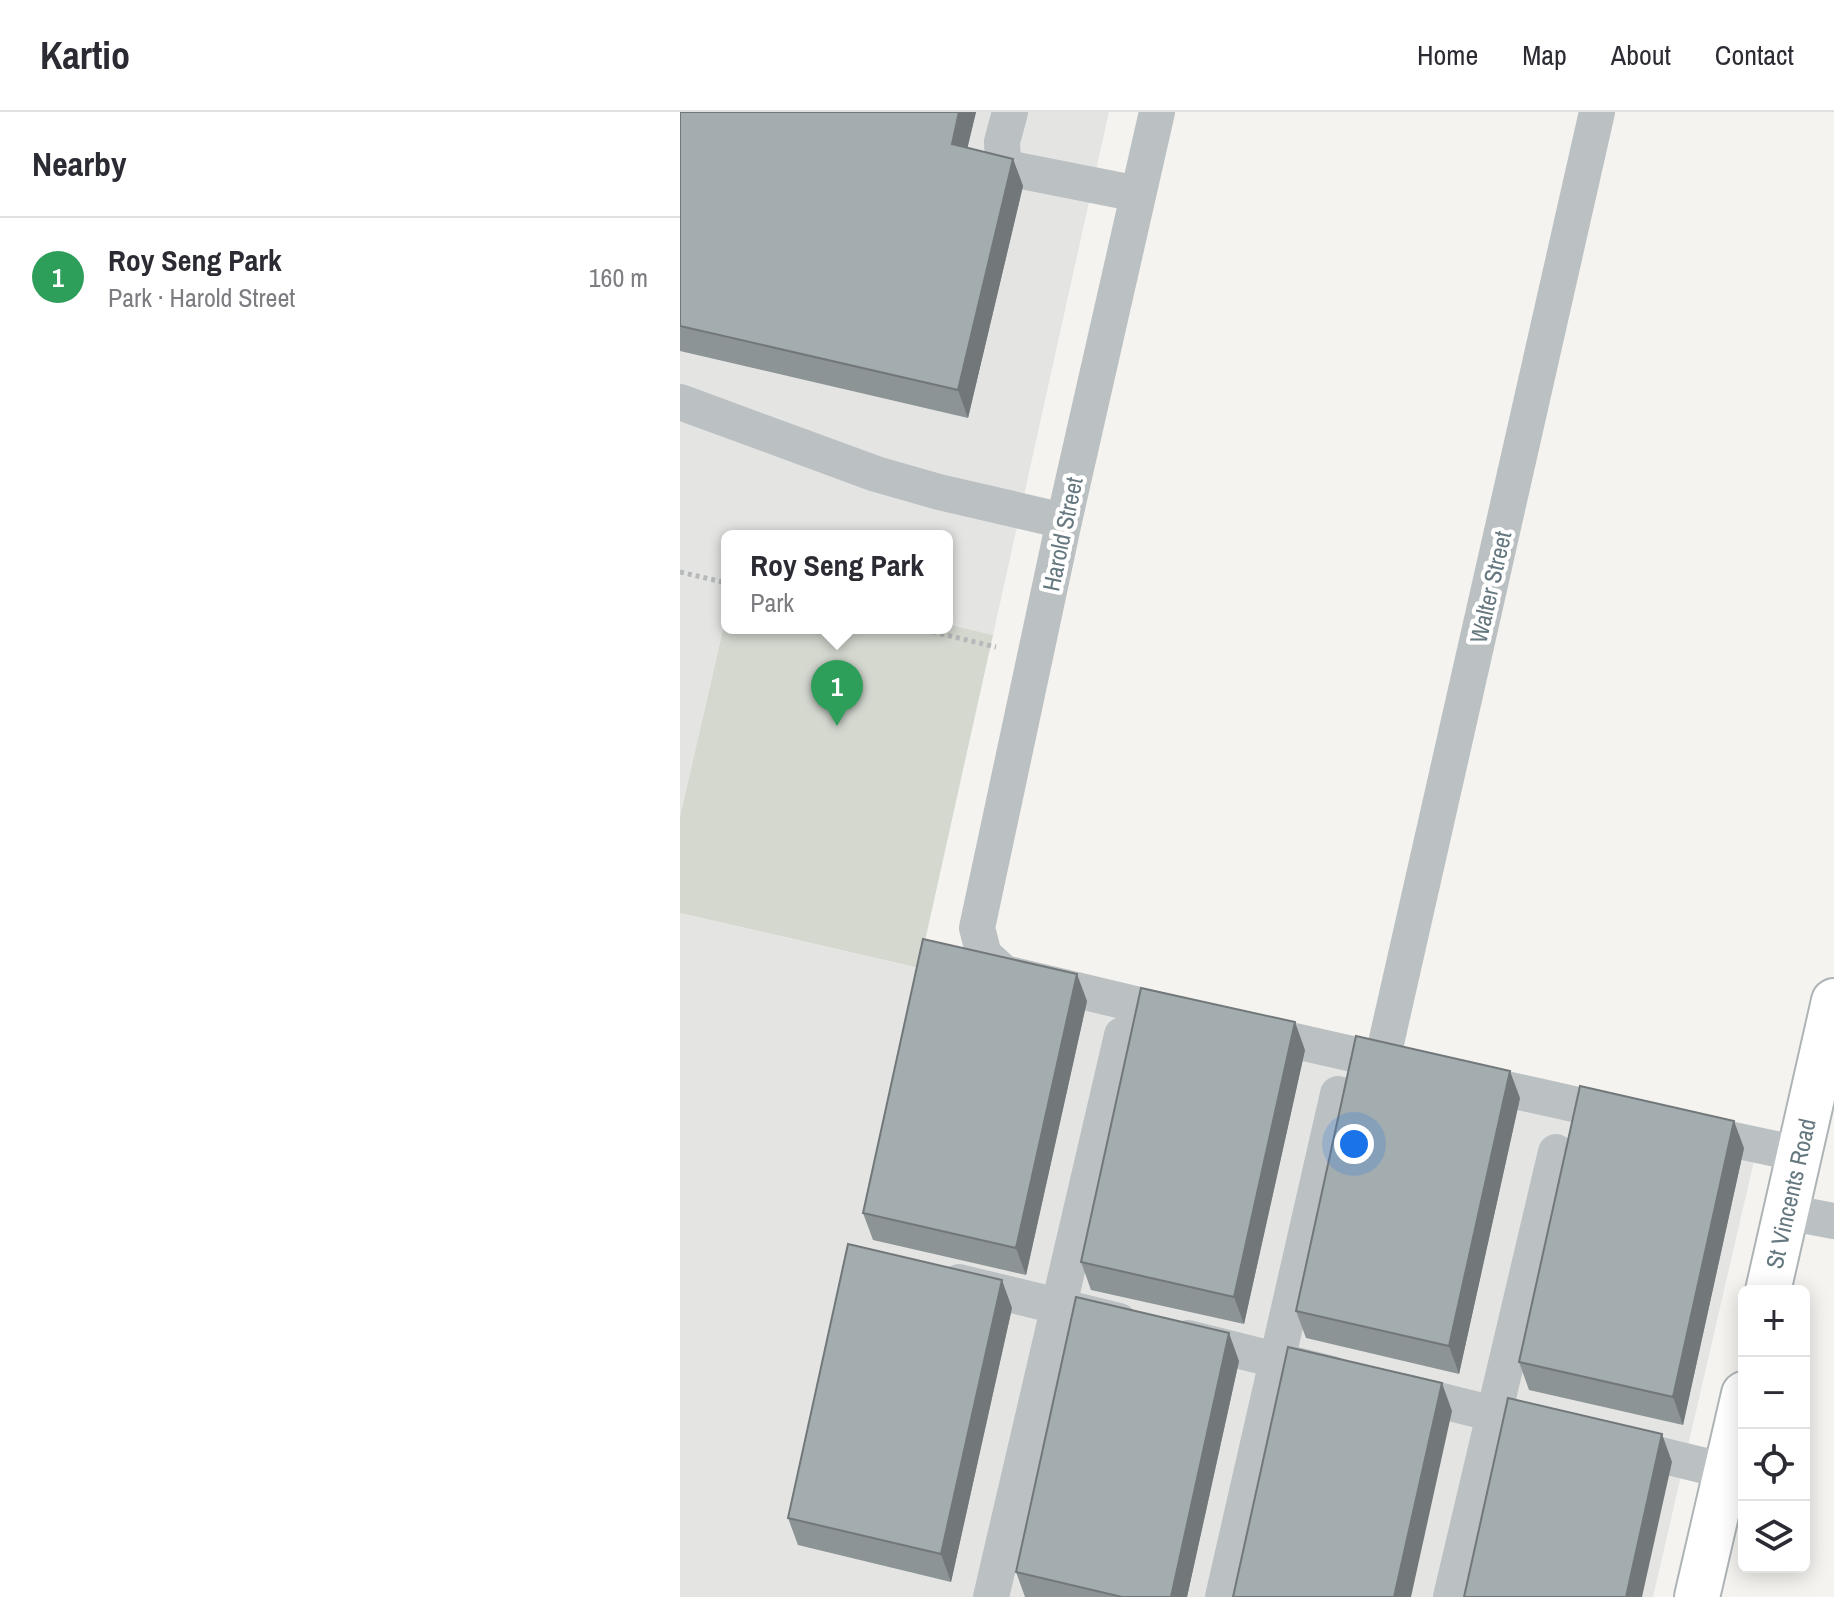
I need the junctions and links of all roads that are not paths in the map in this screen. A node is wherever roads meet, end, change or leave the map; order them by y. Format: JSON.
{"nodes":[{"id":1,"x":1010,"y":112,"type":"edge"},
{"id":2,"x":1157,"y":112,"type":"edge"},
{"id":3,"x":1597,"y":112,"type":"edge"},
{"id":4,"x":1138,"y":194,"type":"junction"},
{"id":5,"x":680,"y":402,"type":"edge"},
{"id":6,"x":1064,"y":521,"type":"junction"},
{"id":7,"x":1834,"y":1001,"type":"edge"},
{"id":8,"x":1122,"y":1035,"type":"dead end"},
{"id":9,"x":1382,"y":1061,"type":"junction"},
{"id":10,"x":1338,"y":1094,"type":"dead end"},
{"id":11,"x":1556,"y":1152,"type":"dead end"},
{"id":12,"x":1799,"y":1154,"type":"junction"},
{"id":13,"x":1786,"y":1212,"type":"junction"},
{"id":14,"x":1834,"y":1221,"type":"edge"},
{"id":15,"x":925,"y":1273,"type":"edge"},
{"id":16,"x":1769,"y":1285,"type":"edge"},
{"id":17,"x":1059,"y":1307,"type":"junction"},
{"id":18,"x":1277,"y":1360,"type":"junction"},
{"id":19,"x":1494,"y":1414,"type":"junction"},
{"id":20,"x":1738,"y":1420,"type":"edge"},
{"id":21,"x":1726,"y":1471,"type":"junction"},
{"id":22,"x":991,"y":1597,"type":"edge"},
{"id":23,"x":1223,"y":1597,"type":"edge"},
{"id":24,"x":1451,"y":1597,"type":"edge"},
{"id":25,"x":1697,"y":1597,"type":"edge"}],
"edges":[{"from":1,"to":4,"type":"street"},
{"from":2,"to":4,"type":"street","name":"Harold Street"},
{"from":3,"to":9,"type":"street","name":"Walter Street"},
{"from":4,"to":6,"type":"street","name":"Harold Street"},
{"from":5,"to":6,"type":"street"},
{"from":6,"to":9,"type":"street","name":"Harold Street"},
{"from":7,"to":12,"type":"main road","name":"St Vincents Road"},
{"from":8,"to":17,"type":"street"},
{"from":9,"to":12,"type":"street"},
{"from":10,"to":18,"type":"street"},
{"from":11,"to":19,"type":"street"},
{"from":12,"to":13,"type":"main road","name":"St Vincents Road"},
{"from":13,"to":14,"type":"street"},
{"from":13,"to":16,"type":"main road","name":"St Vincents Road"},
{"from":15,"to":17,"type":"street"},
{"from":17,"to":18,"type":"street"},
{"from":17,"to":22,"type":"street"},
{"from":18,"to":19,"type":"street"},
{"from":18,"to":23,"type":"street"},
{"from":19,"to":21,"type":"street"},
{"from":19,"to":24,"type":"street"},
{"from":20,"to":21,"type":"main road"},
{"from":21,"to":25,"type":"main road"}]}
